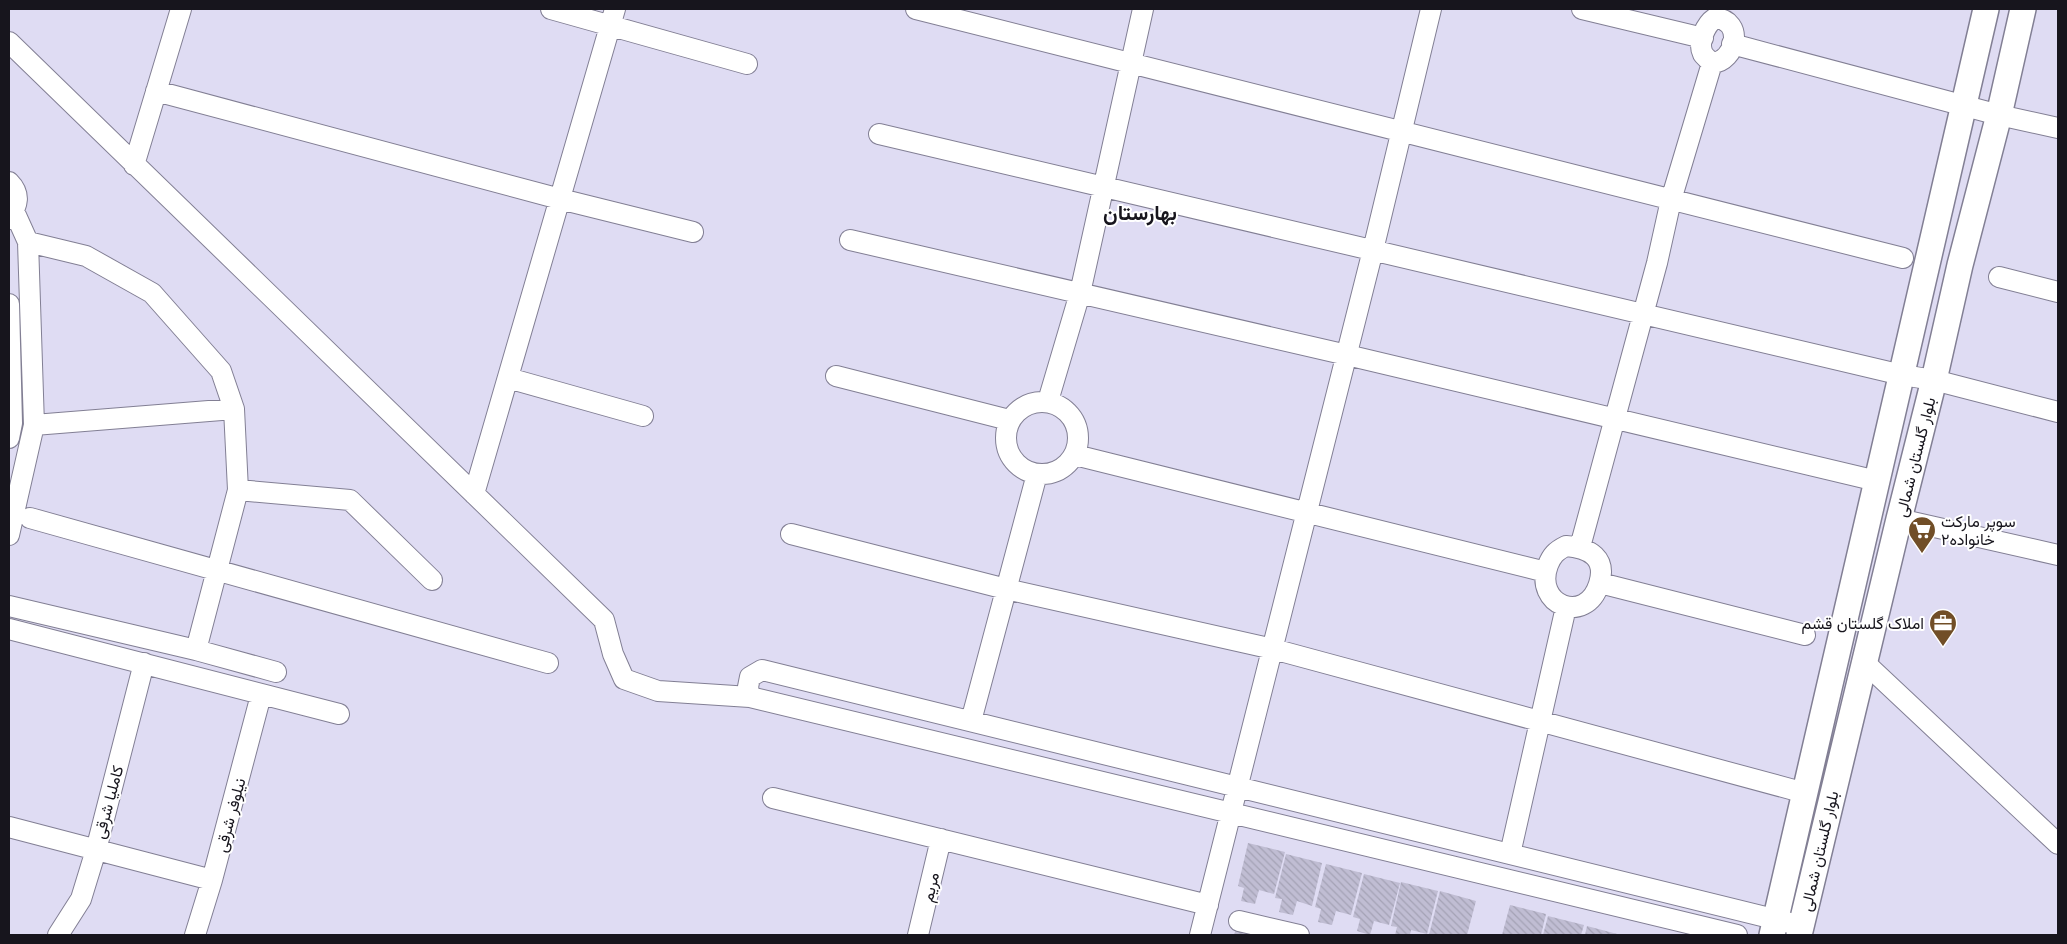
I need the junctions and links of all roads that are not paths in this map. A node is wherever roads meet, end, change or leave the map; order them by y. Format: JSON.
{"nodes":[{"id":1,"x":180,"y":9,"type":"edge"},
{"id":2,"x":551,"y":9,"type":"edge"},
{"id":3,"x":916,"y":9,"type":"edge"},
{"id":4,"x":1144,"y":9,"type":"edge"},
{"id":5,"x":1432,"y":9,"type":"edge"},
{"id":6,"x":1582,"y":9,"type":"edge"},
{"id":7,"x":1986,"y":9,"type":"edge"},
{"id":8,"x":2023,"y":9,"type":"edge"},
{"id":9,"x":1723,"y":13,"type":"edge"},
{"id":10,"x":613,"y":17,"type":"edge"},
{"id":11,"x":1703,"y":38,"type":"junction"},
{"id":12,"x":9,"y":42,"type":"edge"},
{"id":13,"x":1732,"y":44,"type":"junction"},
{"id":14,"x":1712,"y":63,"type":"junction"},
{"id":15,"x":747,"y":64,"type":"dead end"},
{"id":16,"x":1133,"y":64,"type":"junction"},
{"id":17,"x":156,"y":91,"type":"junction"},
{"id":18,"x":1963,"y":106,"type":"junction"},
{"id":19,"x":1999,"y":115,"type":"junction"},
{"id":20,"x":2058,"y":128,"type":"edge"},
{"id":21,"x":1402,"y":132,"type":"junction"},
{"id":22,"x":879,"y":134,"type":"dead end"},
{"id":23,"x":134,"y":165,"type":"junction"},
{"id":24,"x":9,"y":182,"type":"edge"},
{"id":25,"x":1105,"y":187,"type":"junction"},
{"id":26,"x":560,"y":199,"type":"junction"},
{"id":27,"x":1671,"y":200,"type":"junction"},
{"id":28,"x":11,"y":215,"type":"edge"},
{"id":29,"x":693,"y":232,"type":"dead end"},
{"id":30,"x":850,"y":240,"type":"dead end"},
{"id":31,"x":28,"y":242,"type":"junction"},
{"id":32,"x":1373,"y":250,"type":"junction"},
{"id":33,"x":1903,"y":258,"type":"dead end"},
{"id":34,"x":1999,"y":277,"type":"dead end"},
{"id":35,"x":2058,"y":292,"type":"edge"},
{"id":36,"x":1080,"y":293,"type":"junction"},
{"id":37,"x":9,"y":304,"type":"edge"},
{"id":38,"x":1643,"y":314,"type":"junction"},
{"id":39,"x":1347,"y":355,"type":"junction"},
{"id":40,"x":1902,"y":375,"type":"junction"},
{"id":41,"x":836,"y":376,"type":"dead end"},
{"id":42,"x":508,"y":378,"type":"junction"},
{"id":43,"x":1934,"y":380,"type":"junction"},
{"id":44,"x":1048,"y":401,"type":"junction"},
{"id":45,"x":234,"y":409,"type":"junction"},
{"id":46,"x":2058,"y":412,"type":"edge"},
{"id":47,"x":643,"y":416,"type":"dead end"},
{"id":48,"x":1614,"y":418,"type":"junction"},
{"id":49,"x":1009,"y":420,"type":"junction"},
{"id":50,"x":34,"y":425,"type":"junction"},
{"id":51,"x":10,"y":428,"type":"edge"},
{"id":52,"x":1075,"y":455,"type":"junction"},
{"id":53,"x":1036,"y":474,"type":"junction"},
{"id":54,"x":1877,"y":481,"type":"junction"},
{"id":55,"x":238,"y":490,"type":"junction"},
{"id":56,"x":474,"y":494,"type":"junction"},
{"id":57,"x":1307,"y":512,"type":"junction"},
{"id":58,"x":30,"y":518,"type":"dead end"},
{"id":59,"x":1899,"y":519,"type":"junction"},
{"id":60,"x":790,"y":534,"type":"dead end"},
{"id":61,"x":9,"y":535,"type":"edge"},
{"id":62,"x":1580,"y":547,"type":"junction"},
{"id":63,"x":2058,"y":555,"type":"edge"},
{"id":64,"x":216,"y":570,"type":"junction"},
{"id":65,"x":1546,"y":572,"type":"junction"},
{"id":66,"x":432,"y":580,"type":"dead end"},
{"id":67,"x":1600,"y":583,"type":"junction"},
{"id":68,"x":1006,"y":589,"type":"junction"},
{"id":69,"x":9,"y":606,"type":"edge"},
{"id":70,"x":1566,"y":607,"type":"junction"},
{"id":71,"x":9,"y":629,"type":"edge"},
{"id":72,"x":1805,"y":635,"type":"dead end"},
{"id":73,"x":1272,"y":649,"type":"junction"},
{"id":74,"x":196,"y":650,"type":"junction"},
{"id":75,"x":1864,"y":662,"type":"junction"},
{"id":76,"x":144,"y":663,"type":"junction"},
{"id":77,"x":548,"y":663,"type":"dead end"},
{"id":78,"x":276,"y":672,"type":"dead end"},
{"id":79,"x":1828,"y":690,"type":"junction"},
{"id":80,"x":261,"y":695,"type":"junction"},
{"id":81,"x":1856,"y":696,"type":"junction"},
{"id":82,"x":750,"y":697,"type":"junction"},
{"id":83,"x":339,"y":714,"type":"dead end"},
{"id":84,"x":971,"y":721,"type":"junction"},
{"id":85,"x":1540,"y":722,"type":"junction"},
{"id":86,"x":1238,"y":787,"type":"junction"},
{"id":87,"x":1804,"y":793,"type":"junction"},
{"id":88,"x":773,"y":798,"type":"dead end"},
{"id":89,"x":1231,"y":813,"type":"junction"},
{"id":90,"x":9,"y":826,"type":"edge"},
{"id":91,"x":941,"y":840,"type":"junction"},
{"id":92,"x":2058,"y":844,"type":"edge"},
{"id":93,"x":96,"y":850,"type":"junction"},
{"id":94,"x":1510,"y":854,"type":"junction"},
{"id":95,"x":212,"y":880,"type":"junction"},
{"id":96,"x":1208,"y":905,"type":"junction"},
{"id":97,"x":1239,"y":921,"type":"dead end"},
{"id":98,"x":1774,"y":927,"type":"edge"},
{"id":99,"x":1800,"y":931,"type":"edge"},
{"id":100,"x":58,"y":935,"type":"edge"},
{"id":101,"x":195,"y":935,"type":"edge"},
{"id":102,"x":918,"y":935,"type":"edge"},
{"id":103,"x":1200,"y":935,"type":"edge"},
{"id":104,"x":1299,"y":935,"type":"edge"},
{"id":105,"x":1738,"y":935,"type":"edge"}],
"edges":[{"from":1,"to":17,"type":"street"},
{"from":2,"to":10,"type":"street"},
{"from":3,"to":16,"type":"street"},
{"from":4,"to":16,"type":"street"},
{"from":5,"to":21,"type":"street"},
{"from":6,"to":11,"type":"street"},
{"from":7,"to":18,"type":"street","name":"بلوار گلستان شمالی"},
{"from":8,"to":19,"type":"street","name":"بلوار گلستان شمالی"},
{"from":9,"to":11,"type":"street"},
{"from":9,"to":13,"type":"street"},
{"from":10,"to":15,"type":"street"},
{"from":10,"to":26,"type":"street"},
{"from":11,"to":14,"type":"street"},
{"from":12,"to":23,"type":"street"},
{"from":13,"to":14,"type":"street"},
{"from":13,"to":18,"type":"street"},
{"from":14,"to":27,"type":"street"},
{"from":16,"to":21,"type":"street"},
{"from":16,"to":25,"type":"street"},
{"from":17,"to":23,"type":"street"},
{"from":17,"to":26,"type":"street"},
{"from":18,"to":19,"type":"street"},
{"from":18,"to":40,"type":"street","name":"بلوار گلستان شمالی"},
{"from":19,"to":20,"type":"street"},
{"from":19,"to":43,"type":"street","name":"بلوار گلستان شمالی"},
{"from":21,"to":27,"type":"street"},
{"from":21,"to":32,"type":"street"},
{"from":22,"to":25,"type":"street"},
{"from":23,"to":56,"type":"street"},
{"from":24,"to":28,"type":"street"},
{"from":25,"to":32,"type":"street"},
{"from":25,"to":36,"type":"street"},
{"from":26,"to":29,"type":"street"},
{"from":26,"to":42,"type":"street"},
{"from":27,"to":33,"type":"street"},
{"from":27,"to":38,"type":"street"},
{"from":28,"to":31,"type":"street"},
{"from":30,"to":36,"type":"street"},
{"from":31,"to":45,"type":"street"},
{"from":31,"to":50,"type":"street"},
{"from":32,"to":38,"type":"street"},
{"from":32,"to":39,"type":"street"},
{"from":34,"to":35,"type":"street"},
{"from":36,"to":39,"type":"street"},
{"from":36,"to":44,"type":"street"},
{"from":37,"to":51,"type":"street"},
{"from":38,"to":40,"type":"street"},
{"from":38,"to":48,"type":"street"},
{"from":39,"to":48,"type":"street"},
{"from":39,"to":57,"type":"street"},
{"from":40,"to":43,"type":"street"},
{"from":40,"to":54,"type":"street","name":"بلوار گلستان شمالی"},
{"from":41,"to":49,"type":"street"},
{"from":42,"to":47,"type":"street"},
{"from":42,"to":56,"type":"street"},
{"from":43,"to":46,"type":"street"},
{"from":43,"to":59,"type":"street","name":"بلوار گلستان شمالی"},
{"from":44,"to":49,"type":"street"},
{"from":44,"to":52,"type":"street"},
{"from":45,"to":50,"type":"street"},
{"from":45,"to":55,"type":"street"},
{"from":48,"to":54,"type":"street"},
{"from":48,"to":62,"type":"street"},
{"from":49,"to":53,"type":"street"},
{"from":50,"to":61,"type":"street"},
{"from":52,"to":53,"type":"street"},
{"from":52,"to":57,"type":"street"},
{"from":53,"to":68,"type":"street"},
{"from":54,"to":79,"type":"street","name":"بلوار گلستان شمالی"},
{"from":55,"to":64,"type":"street"},
{"from":55,"to":66,"type":"street"},
{"from":56,"to":82,"type":"street"},
{"from":57,"to":65,"type":"street"},
{"from":57,"to":73,"type":"street"},
{"from":58,"to":64,"type":"street"},
{"from":59,"to":63,"type":"street"},
{"from":59,"to":75,"type":"street","name":"بلوار گلستان شمالی"},
{"from":60,"to":68,"type":"street"},
{"from":62,"to":65,"type":"street"},
{"from":62,"to":67,"type":"street"},
{"from":64,"to":74,"type":"street"},
{"from":64,"to":77,"type":"street"},
{"from":65,"to":70,"type":"street"},
{"from":67,"to":70,"type":"street"},
{"from":67,"to":72,"type":"street"},
{"from":68,"to":73,"type":"street"},
{"from":68,"to":84,"type":"street"},
{"from":69,"to":74,"type":"street"},
{"from":70,"to":85,"type":"street"},
{"from":71,"to":76,"type":"street"},
{"from":73,"to":85,"type":"street"},
{"from":73,"to":86,"type":"street"},
{"from":74,"to":78,"type":"street"},
{"from":75,"to":81,"type":"street","name":"بلوار گلستان شمالی"},
{"from":75,"to":92,"type":"street"},
{"from":76,"to":80,"type":"street"},
{"from":76,"to":93,"type":"street","name":"کاملیا شرقی"},
{"from":79,"to":81,"type":"street"},
{"from":79,"to":87,"type":"street","name":"بلوار گلستان شمالی"},
{"from":80,"to":83,"type":"street"},
{"from":80,"to":95,"type":"street","name":"نیلوفر شرقی"},
{"from":81,"to":99,"type":"street","name":"بلوار گلستان شمالی"},
{"from":82,"to":84,"type":"street"},
{"from":82,"to":89,"type":"street"},
{"from":84,"to":86,"type":"street"},
{"from":85,"to":87,"type":"street"},
{"from":85,"to":94,"type":"street"},
{"from":86,"to":89,"type":"street"},
{"from":86,"to":94,"type":"street"},
{"from":87,"to":98,"type":"street","name":"بلوار گلستان شمالی"},
{"from":88,"to":91,"type":"street"},
{"from":89,"to":96,"type":"street"},
{"from":89,"to":105,"type":"street"},
{"from":90,"to":93,"type":"street"},
{"from":91,"to":96,"type":"street"},
{"from":91,"to":102,"type":"street","name":"مریم"},
{"from":93,"to":95,"type":"street"},
{"from":93,"to":100,"type":"street","name":"کاملیا شرقی"},
{"from":94,"to":98,"type":"street"},
{"from":95,"to":101,"type":"street","name":"نیلوفر شرقی"},
{"from":96,"to":103,"type":"street"},
{"from":97,"to":104,"type":"street"},
{"from":98,"to":99,"type":"street"}]}
